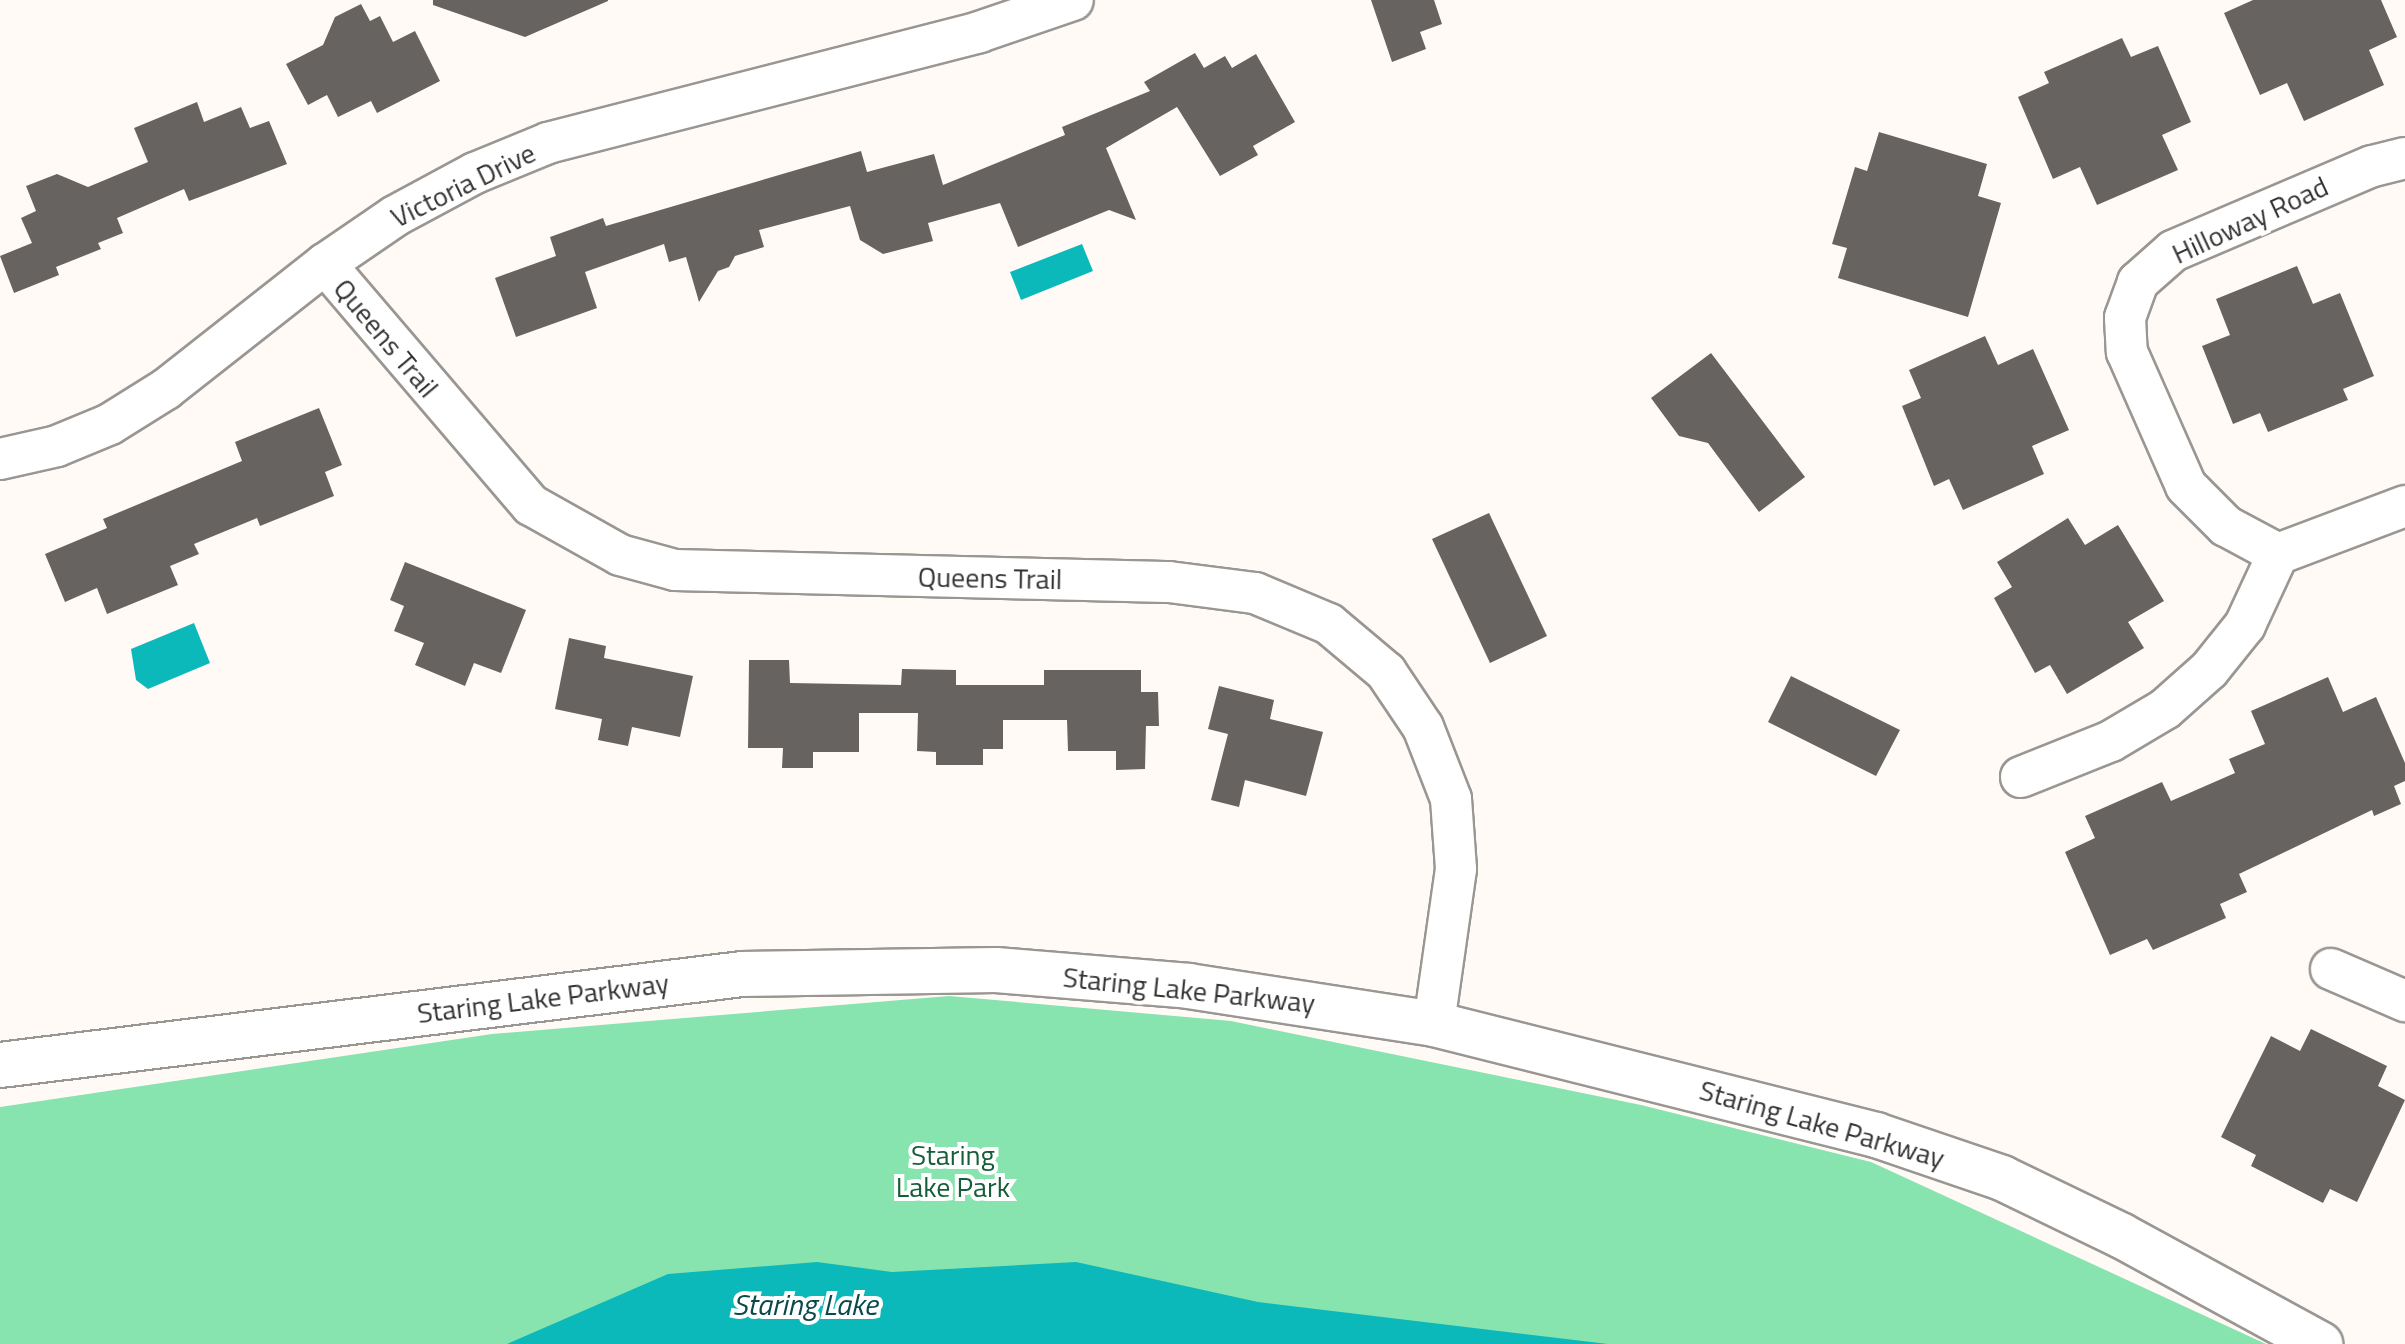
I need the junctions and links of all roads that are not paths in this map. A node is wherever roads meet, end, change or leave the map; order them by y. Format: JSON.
{"nodes":[{"id":1,"x":1073,"y":0,"type":"edge"},
{"id":2,"x":2405,"y":158,"type":"edge"},
{"id":3,"x":325,"y":264,"type":"junction"},
{"id":4,"x":0,"y":459,"type":"edge"},
{"id":5,"x":2405,"y":506,"type":"edge"},
{"id":6,"x":2278,"y":554,"type":"junction"},
{"id":7,"x":2021,"y":777,"type":"dead end"},
{"id":8,"x":2331,"y":969,"type":"dead end"},
{"id":9,"x":2405,"y":1001,"type":"edge"},
{"id":10,"x":1434,"y":1024,"type":"junction"},
{"id":11,"x":0,"y":1065,"type":"edge"},
{"id":12,"x":2320,"y":1344,"type":"edge"}],
"edges":[{"from":1,"to":3,"type":"street","name":"Victoria Drive"},
{"from":2,"to":6,"type":"street","name":"Hilloway Road"},
{"from":3,"to":4,"type":"street","name":"Victoria Drive"},
{"from":3,"to":10,"type":"street","name":"Queens Trail"},
{"from":5,"to":6,"type":"street"},
{"from":6,"to":7,"type":"street"},
{"from":8,"to":9,"type":"street"},
{"from":10,"to":11,"type":"street","name":"Staring Lake Parkway"},
{"from":10,"to":12,"type":"street","name":"Staring Lake Parkway"}]}
